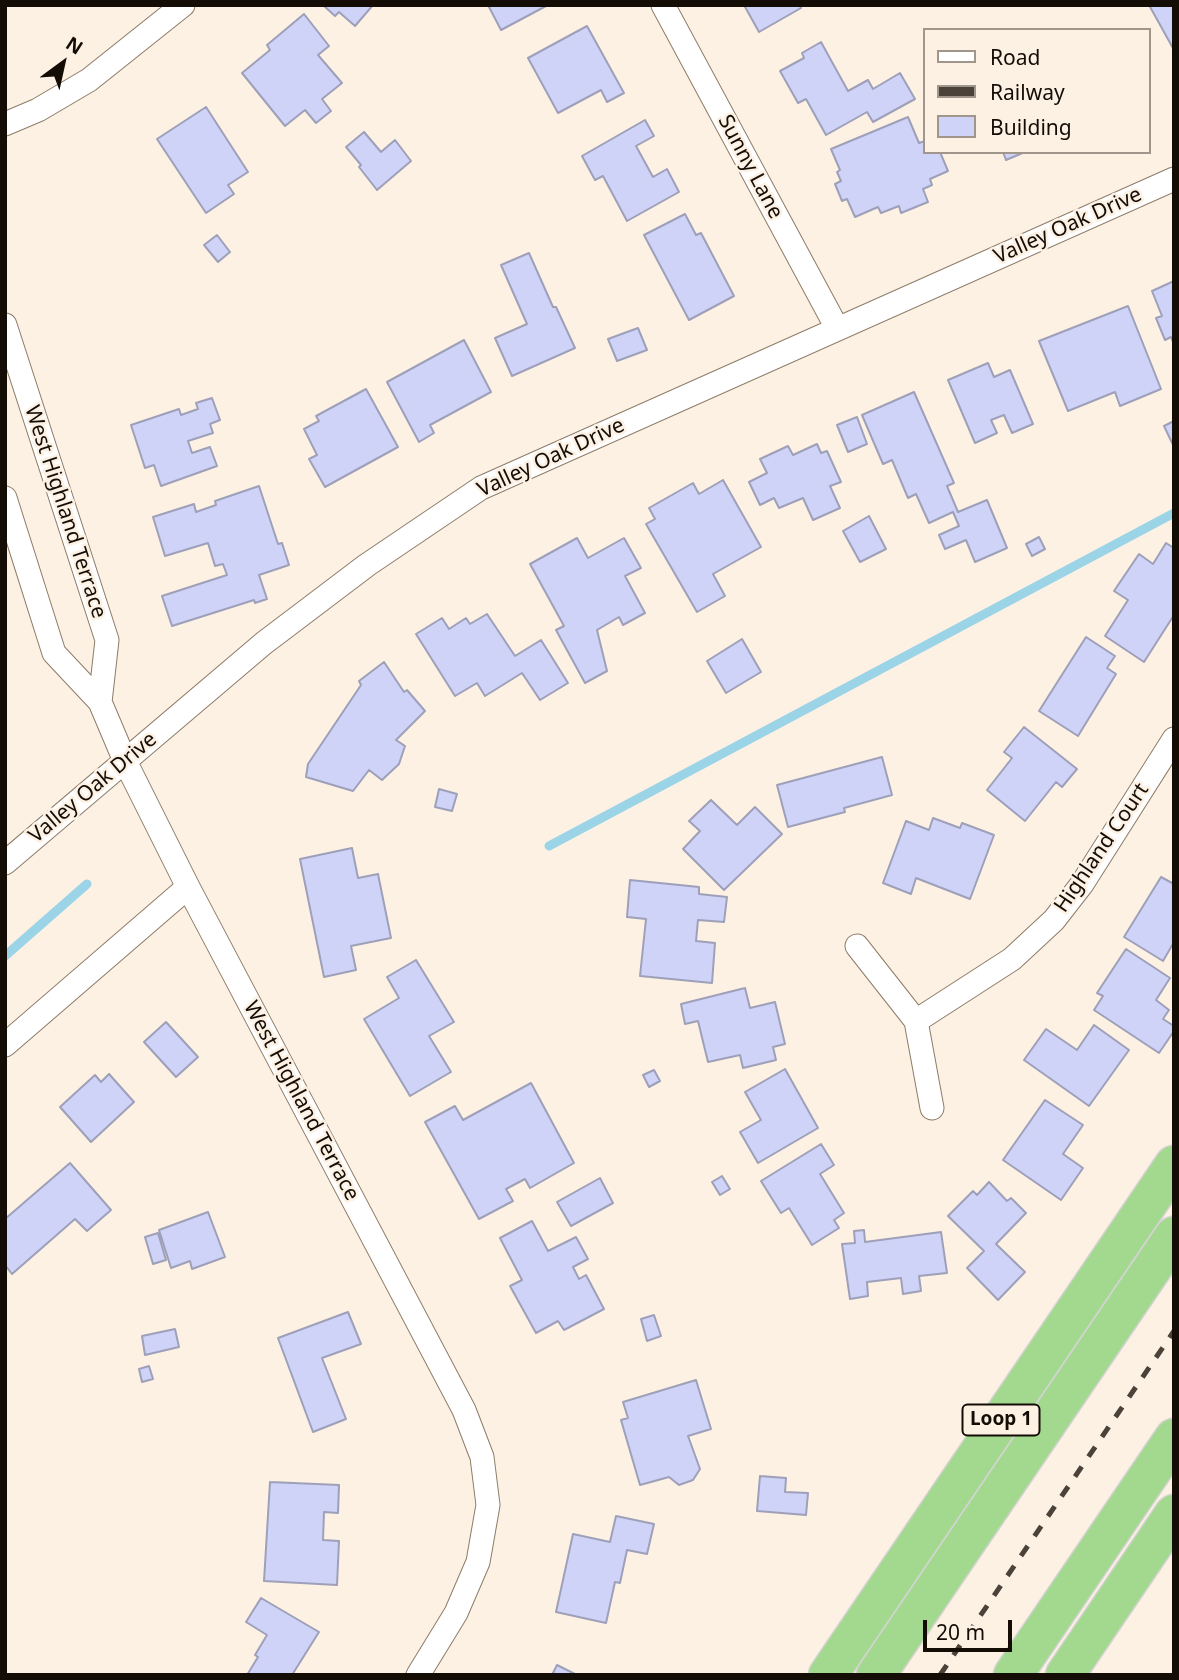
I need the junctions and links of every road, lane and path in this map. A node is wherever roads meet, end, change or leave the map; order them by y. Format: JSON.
{"nodes":[{"id":1,"x":183,"y":5,"type":"edge"},
{"id":2,"x":663,"y":5,"type":"edge"},
{"id":3,"x":5,"y":124,"type":"edge"},
{"id":4,"x":1174,"y":179,"type":"edge"},
{"id":5,"x":5,"y":325,"type":"edge"},
{"id":6,"x":837,"y":328,"type":"junction"},
{"id":7,"x":5,"y":498,"type":"edge"},
{"id":8,"x":100,"y":702,"type":"junction"},
{"id":9,"x":1174,"y":738,"type":"edge"},
{"id":10,"x":125,"y":761,"type":"junction"},
{"id":11,"x":5,"y":863,"type":"edge"},
{"id":12,"x":188,"y":887,"type":"junction"},
{"id":13,"x":858,"y":946,"type":"dead end"},
{"id":14,"x":916,"y":1021,"type":"junction"},
{"id":15,"x":5,"y":1045,"type":"edge"},
{"id":16,"x":932,"y":1108,"type":"dead end"},
{"id":17,"x":1174,"y":1165,"type":"edge"},
{"id":18,"x":1174,"y":1236,"type":"edge"},
{"id":19,"x":1174,"y":1437,"type":"edge"},
{"id":20,"x":1174,"y":1514,"type":"edge"},
{"id":21,"x":418,"y":1675,"type":"edge"},
{"id":22,"x":828,"y":1675,"type":"edge"},
{"id":23,"x":876,"y":1675,"type":"edge"},
{"id":24,"x":1013,"y":1675,"type":"edge"},
{"id":25,"x":1065,"y":1675,"type":"edge"}],
"edges":[{"from":1,"to":3,"type":"street"},
{"from":2,"to":6,"type":"street","name":"Sunny Lane"},
{"from":4,"to":6,"type":"street","name":"Valley Oak Drive"},
{"from":5,"to":8,"type":"street","name":"West Highland Terrace"},
{"from":6,"to":10,"type":"street","name":"Valley Oak Drive"},
{"from":7,"to":8,"type":"street","name":"West Highland Terrace"},
{"from":8,"to":10,"type":"street","name":"West Highland Terrace"},
{"from":9,"to":14,"type":"street","name":"Highland Court"},
{"from":10,"to":11,"type":"street","name":"Valley Oak Drive"},
{"from":10,"to":12,"type":"street","name":"West Highland Terrace"},
{"from":12,"to":15,"type":"street"},
{"from":12,"to":21,"type":"street","name":"West Highland Terrace"},
{"from":13,"to":14,"type":"street"},
{"from":14,"to":16,"type":"street"},
{"from":17,"to":22,"type":"highway","number":"Loop 1"},
{"from":18,"to":23,"type":"highway"},
{"from":19,"to":24,"type":"highway"},
{"from":20,"to":25,"type":"highway"}]}
